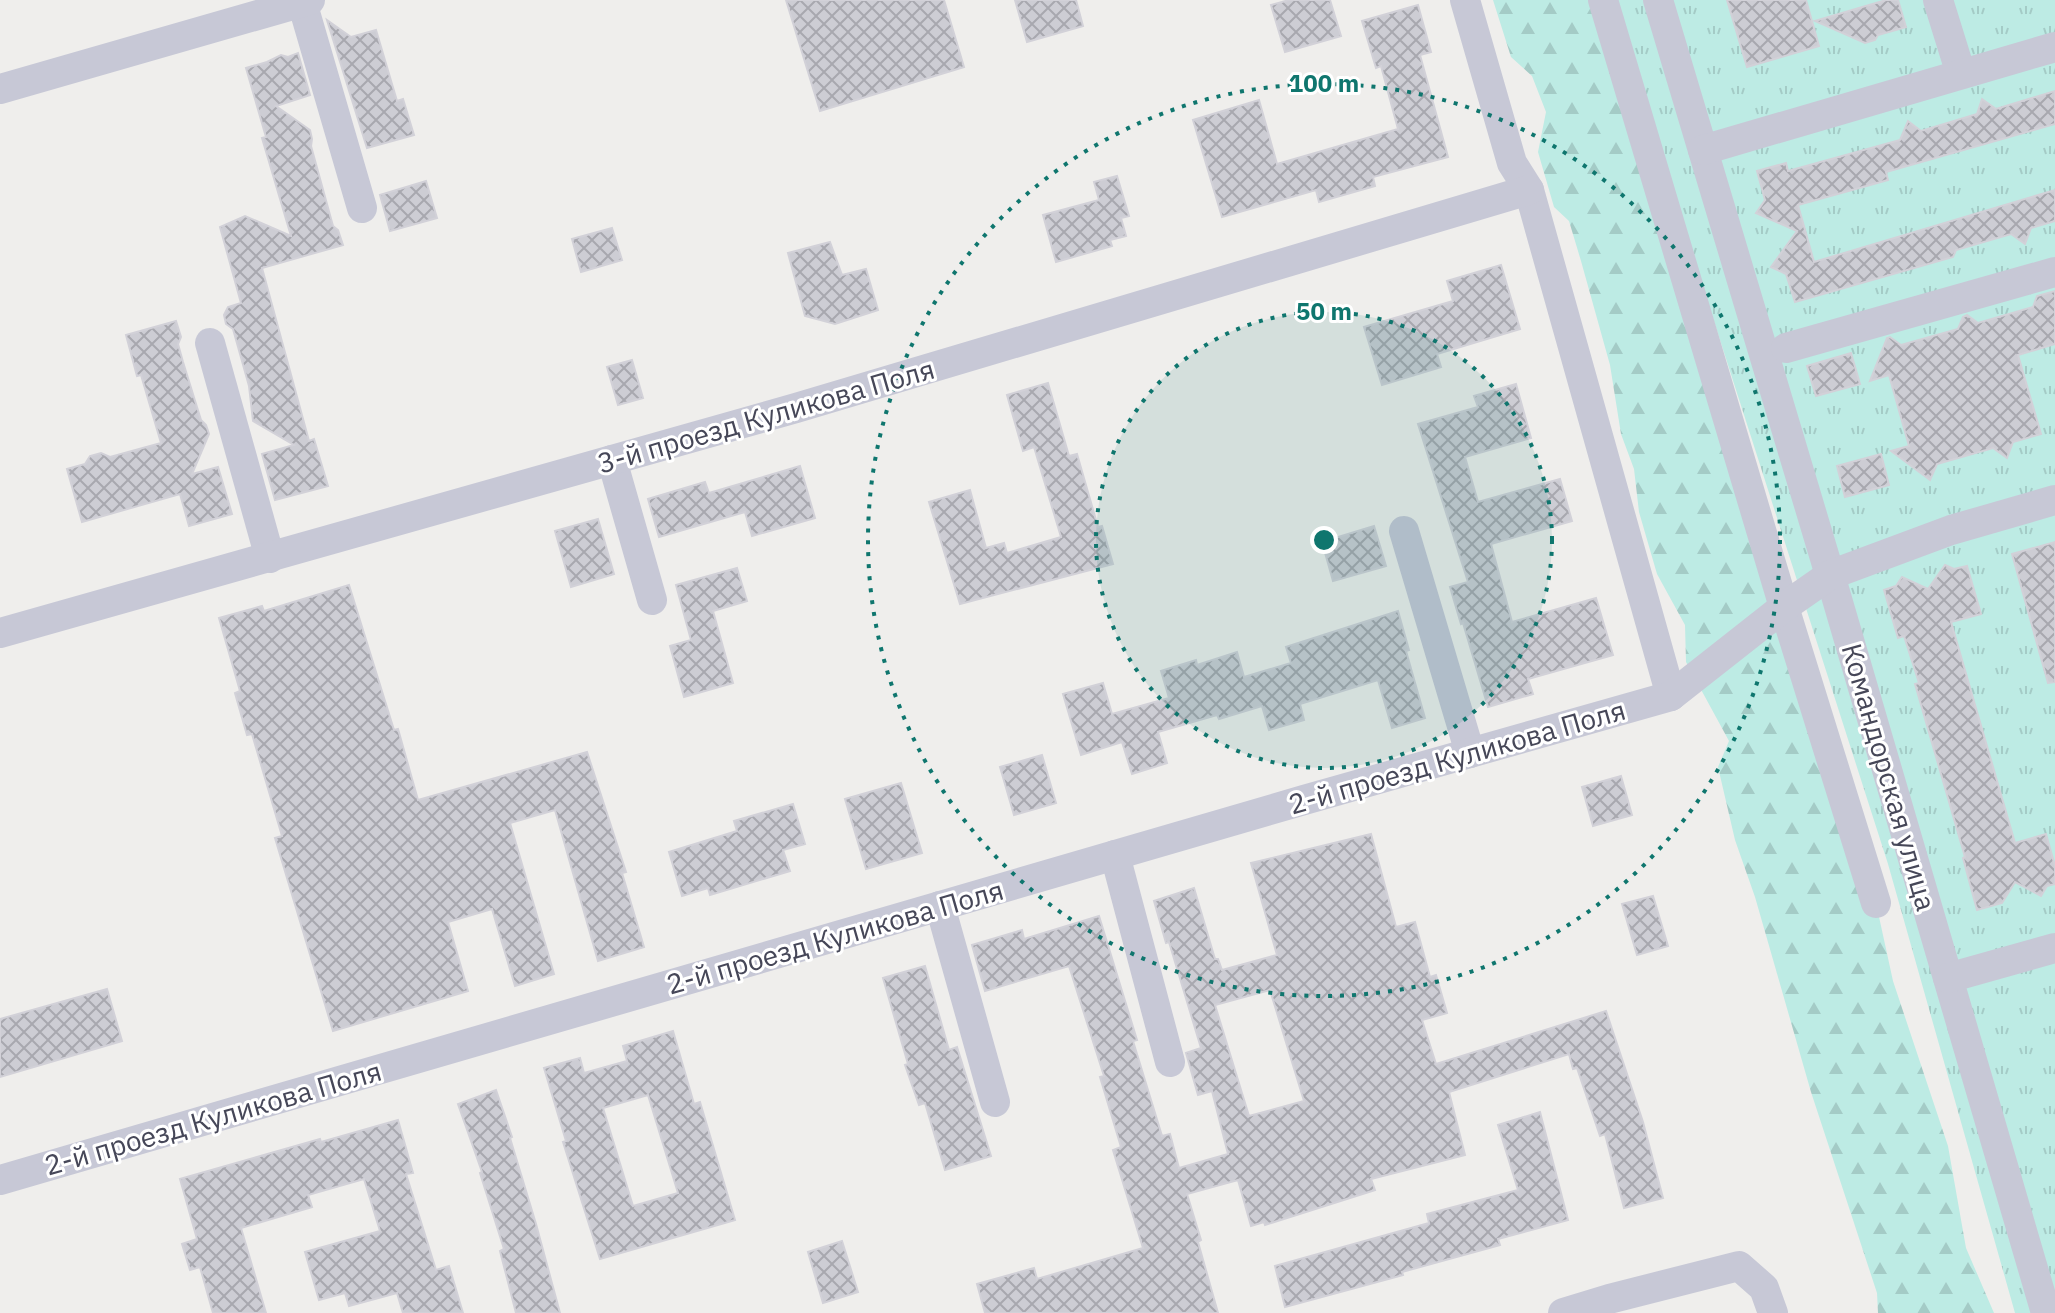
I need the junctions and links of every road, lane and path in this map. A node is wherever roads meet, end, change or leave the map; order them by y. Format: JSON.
{"nodes":[{"id":1,"x":1465,"y":0,"type":"edge"},
{"id":2,"x":1603,"y":0,"type":"edge"},
{"id":3,"x":1658,"y":0,"type":"edge"},
{"id":4,"x":1938,"y":0,"type":"edge"},
{"id":5,"x":306,"y":1,"type":"edge"},
{"id":6,"x":2055,"y":47,"type":"edge"},
{"id":7,"x":1961,"y":74,"type":"junction"},
{"id":8,"x":0,"y":89,"type":"edge"},
{"id":9,"x":1703,"y":150,"type":"junction"},
{"id":10,"x":1529,"y":190,"type":"junction"},
{"id":11,"x":362,"y":208,"type":"dead end"},
{"id":12,"x":2055,"y":272,"type":"edge"},
{"id":13,"x":210,"y":343,"type":"dead end"},
{"id":14,"x":1786,"y":348,"type":"dead end"},
{"id":15,"x":612,"y":460,"type":"junction"},
{"id":16,"x":2055,"y":500,"type":"edge"},
{"id":17,"x":1404,"y":531,"type":"dead end"},
{"id":18,"x":270,"y":558,"type":"junction"},
{"id":19,"x":1830,"y":575,"type":"junction"},
{"id":20,"x":652,"y":600,"type":"dead end"},
{"id":21,"x":1784,"y":607,"type":"junction"},
{"id":22,"x":0,"y":633,"type":"edge"},
{"id":23,"x":1671,"y":696,"type":"junction"},
{"id":24,"x":1470,"y":753,"type":"junction"},
{"id":25,"x":1115,"y":855,"type":"junction"},
{"id":26,"x":1876,"y":903,"type":"dead end"},
{"id":27,"x":940,"y":906,"type":"junction"},
{"id":28,"x":2055,"y":948,"type":"edge"},
{"id":29,"x":1948,"y":978,"type":"junction"},
{"id":30,"x":1170,"y":1062,"type":"dead end"},
{"id":31,"x":995,"y":1102,"type":"dead end"},
{"id":32,"x":0,"y":1180,"type":"edge"},
{"id":33,"x":1611,"y":1306,"type":"edge"},
{"id":34,"x":1563,"y":1313,"type":"edge"},
{"id":35,"x":1773,"y":1313,"type":"edge"},
{"id":36,"x":2046,"y":1313,"type":"edge"}],
"edges":[{"from":1,"to":10,"type":"street"},
{"from":2,"to":21,"type":"street"},
{"from":3,"to":9,"type":"street","name":"Командорская улица"},
{"from":4,"to":7,"type":"street"},
{"from":5,"to":8,"type":"street"},
{"from":5,"to":11,"type":"street"},
{"from":6,"to":7,"type":"street"},
{"from":7,"to":9,"type":"street"},
{"from":9,"to":19,"type":"street","name":"Командорская улица"},
{"from":10,"to":15,"type":"street","name":"3-й проезд Куликова Поля"},
{"from":10,"to":23,"type":"street"},
{"from":12,"to":14,"type":"street"},
{"from":13,"to":18,"type":"street"},
{"from":15,"to":18,"type":"street","name":"3-й проезд Куликова Поля"},
{"from":15,"to":20,"type":"street"},
{"from":16,"to":19,"type":"street"},
{"from":17,"to":24,"type":"street"},
{"from":18,"to":22,"type":"street","name":"3-й проезд Куликова Поля"},
{"from":19,"to":21,"type":"street"},
{"from":19,"to":29,"type":"street","name":"Командорская улица"},
{"from":21,"to":23,"type":"street"},
{"from":21,"to":26,"type":"street"},
{"from":23,"to":24,"type":"street","name":"2-й проезд Куликова Поля"},
{"from":24,"to":25,"type":"street","name":"2-й проезд Куликова Поля"},
{"from":25,"to":27,"type":"street","name":"2-й проезд Куликова Поля"},
{"from":25,"to":30,"type":"street"},
{"from":27,"to":31,"type":"street"},
{"from":27,"to":32,"type":"street","name":"2-й проезд Куликова Поля"},
{"from":28,"to":29,"type":"street"},
{"from":29,"to":36,"type":"street","name":"Командорская улица"},
{"from":33,"to":34,"type":"street"},
{"from":33,"to":35,"type":"street"}]}
